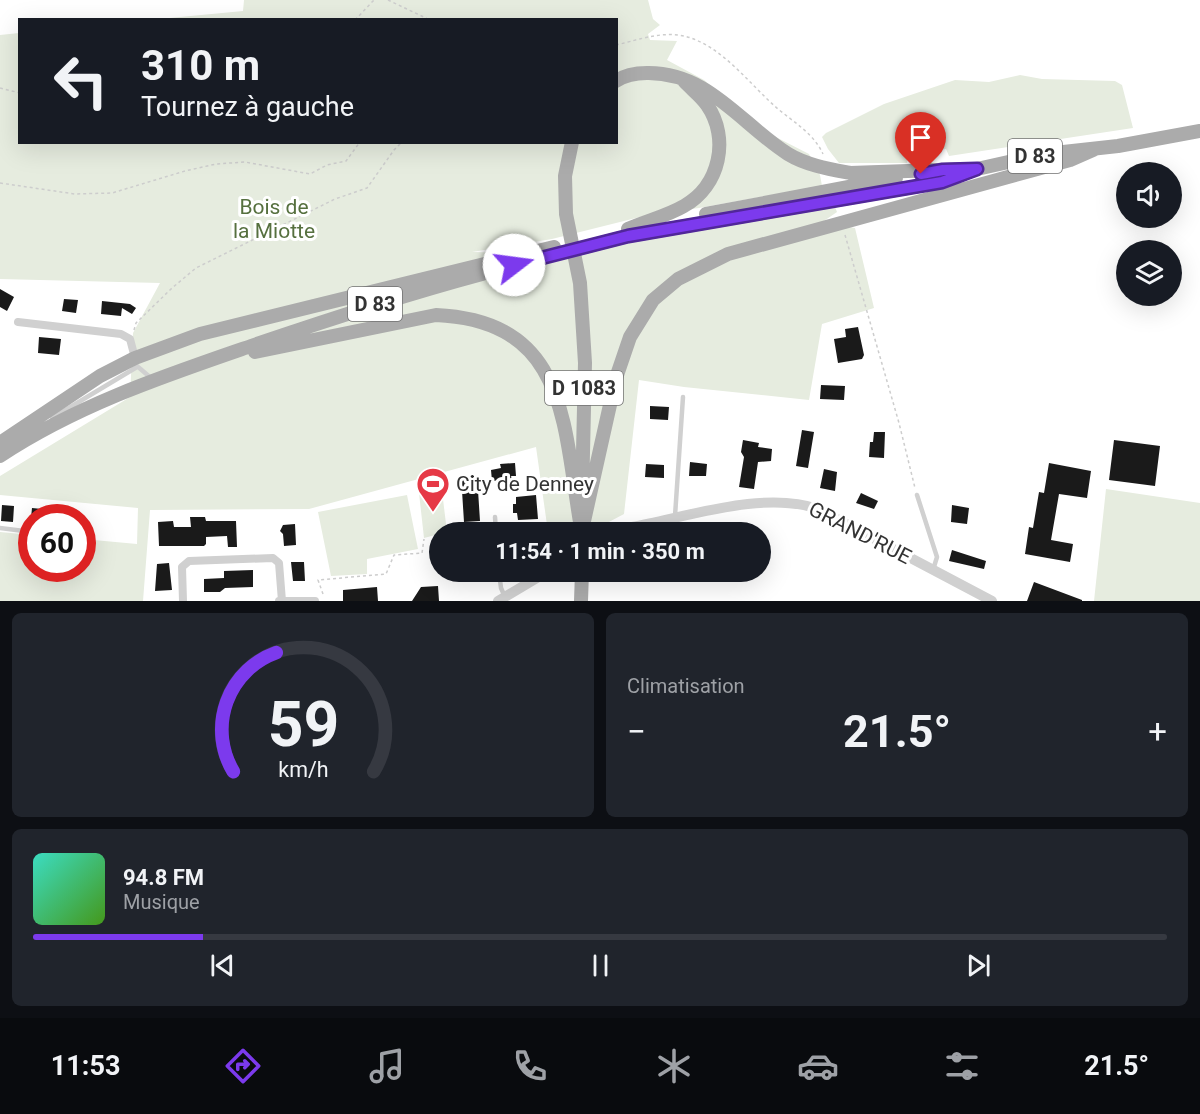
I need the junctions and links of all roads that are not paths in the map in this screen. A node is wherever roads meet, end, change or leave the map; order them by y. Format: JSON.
{"nodes":[{"id":1,"x":681,"y":78,"type":"junction"},
{"id":2,"x":618,"y":80,"type":"edge"},
{"id":3,"x":1200,"y":131,"type":"edge"},
{"id":4,"x":572,"y":144,"type":"edge"},
{"id":5,"x":1095,"y":149,"type":"junction"},
{"id":6,"x":977,"y":169,"type":"junction"},
{"id":7,"x":943,"y":170,"type":"junction"},
{"id":8,"x":628,"y":229,"type":"junction"},
{"id":9,"x":584,"y":243,"type":"junction"},
{"id":10,"x":555,"y":251,"type":"junction"},
{"id":11,"x":18,"y":322,"type":"dead end"},
{"id":12,"x":136,"y":363,"type":"junction"},
{"id":13,"x":197,"y":364,"type":"junction"},
{"id":14,"x":154,"y":380,"type":"junction"},
{"id":15,"x":683,"y":397,"type":"dead end"},
{"id":16,"x":4,"y":449,"type":"edge"},
{"id":17,"x":916,"y":495,"type":"road end"},
{"id":18,"x":495,"y":517,"type":"dead end"},
{"id":19,"x":675,"y":519,"type":"junction"},
{"id":20,"x":495,"y":522,"type":"edge"},
{"id":21,"x":580,"y":522,"type":"edge"},
{"id":22,"x":582,"y":522,"type":"edge"},
{"id":23,"x":584,"y":522,"type":"edge"},
{"id":24,"x":661,"y":522,"type":"edge"},
{"id":25,"x":0,"y":528,"type":"edge"},
{"id":26,"x":18,"y":530,"type":"edge"},
{"id":27,"x":933,"y":570,"type":"junction"},
{"id":28,"x":500,"y":582,"type":"edge"},
{"id":29,"x":530,"y":582,"type":"edge"},
{"id":30,"x":582,"y":582,"type":"edge"},
{"id":31,"x":318,"y":598,"type":"edge"},
{"id":32,"x":501,"y":599,"type":"edge"},
{"id":33,"x":183,"y":601,"type":"edge"},
{"id":34,"x":280,"y":601,"type":"edge"},
{"id":35,"x":581,"y":601,"type":"edge"},
{"id":36,"x":992,"y":601,"type":"edge"}],
"edges":[{"from":1,"to":2,"type":"main road"},
{"from":1,"to":7,"type":"main road"},
{"from":1,"to":8,"type":"main road"},
{"from":3,"to":5,"type":"main road","number":"D 83"},
{"from":4,"to":22,"type":"main road","number":"D 1083"},
{"from":5,"to":6,"type":"main road","number":"D 83"},
{"from":5,"to":23,"type":"main road","number":"D 1083"},
{"from":6,"to":7,"type":"main road","number":"D 83"},
{"from":6,"to":9,"type":"main road","number":"D 83"},
{"from":7,"to":8,"type":"main road","number":"D 83"},
{"from":8,"to":9,"type":"main road","number":"D 83"},
{"from":9,"to":10,"type":"main road","number":"D 83","bridge":true},
{"from":10,"to":12,"type":"main road","number":"D 83"},
{"from":10,"to":13,"type":"main road","number":"D 83"},
{"from":11,"to":12,"type":"street"},
{"from":12,"to":14,"type":"lane"},
{"from":12,"to":16,"type":"main road","number":"D 83"},
{"from":13,"to":14,"type":"main road","number":"D 83"},
{"from":13,"to":21,"type":"main road","number":"D 1083"},
{"from":14,"to":16,"type":"main road","number":"D 83"},
{"from":15,"to":19,"type":"lane"},
{"from":17,"to":27,"type":"lane"},
{"from":18,"to":20,"type":"lane"},
{"from":19,"to":24,"type":"street","name":"GRAND'RUE"},
{"from":19,"to":27,"type":"street","name":"GRAND'RUE"},
{"from":25,"to":26,"type":"lane"},
{"from":27,"to":36,"type":"street","name":"GRAND'RUE"},
{"from":28,"to":32,"type":"lane"},
{"from":29,"to":32,"type":"street"},
{"from":30,"to":35,"type":"main road"},
{"from":31,"to":34,"type":"street"},
{"from":33,"to":34,"type":"street"}]}
